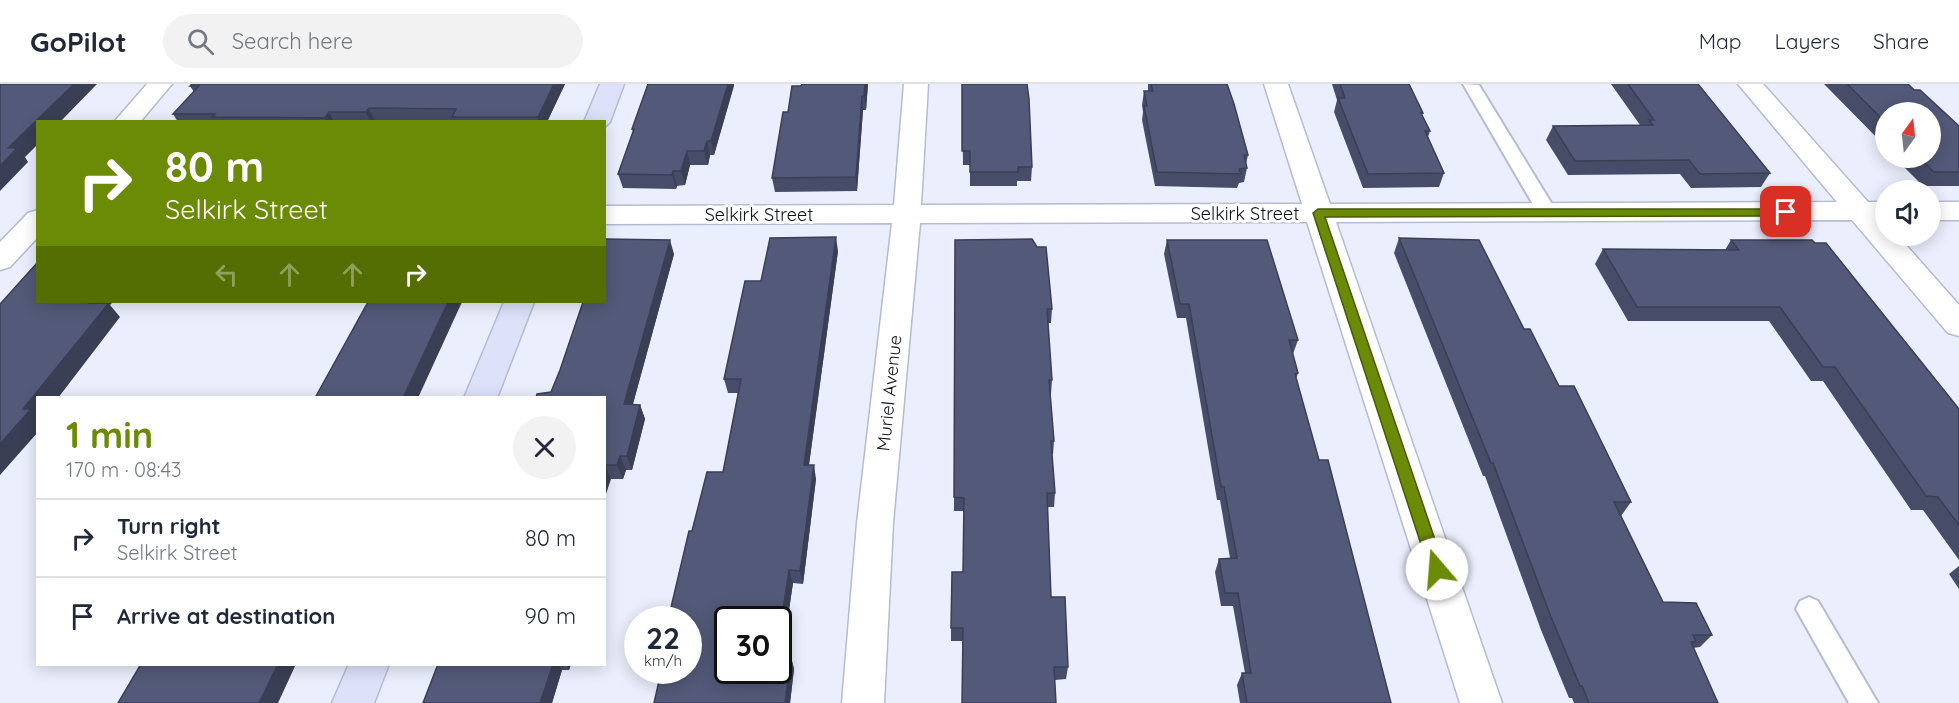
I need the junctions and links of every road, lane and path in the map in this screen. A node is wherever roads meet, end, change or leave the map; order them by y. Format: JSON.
{"nodes":[{"id":1,"x":160,"y":84,"type":"edge"},
{"id":2,"x":612,"y":84,"type":"edge"},
{"id":3,"x":916,"y":84,"type":"edge"},
{"id":4,"x":1276,"y":84,"type":"edge"},
{"id":5,"x":1750,"y":84,"type":"edge"},
{"id":6,"x":1471,"y":85,"type":"edge"},
{"id":7,"x":128,"y":120,"type":"edge"},
{"id":8,"x":598,"y":120,"type":"edge"},
{"id":9,"x":1941,"y":211,"type":"edge"},
{"id":10,"x":1959,"y":211,"type":"edge"},
{"id":11,"x":1873,"y":212,"type":"edge"},
{"id":12,"x":907,"y":213,"type":"junction"},
{"id":13,"x":1318,"y":213,"type":"junction"},
{"id":14,"x":1548,"y":214,"type":"junction"},
{"id":15,"x":606,"y":215,"type":"edge"},
{"id":16,"x":36,"y":221,"type":"edge"},
{"id":17,"x":0,"y":260,"type":"edge"},
{"id":18,"x":519,"y":303,"type":"edge"},
{"id":19,"x":1959,"y":325,"type":"edge"},
{"id":20,"x":481,"y":396,"type":"edge"},
{"id":21,"x":1809,"y":609,"type":"dead end"},
{"id":22,"x":368,"y":666,"type":"edge"},
{"id":23,"x":353,"y":703,"type":"edge"},
{"id":24,"x":863,"y":703,"type":"edge"},
{"id":25,"x":1481,"y":703,"type":"edge"},
{"id":26,"x":1864,"y":703,"type":"edge"}],
"edges":[{"from":1,"to":7,"type":"street"},
{"from":2,"to":8,"type":"main road"},
{"from":3,"to":12,"type":"street","name":"Muriel Avenue"},
{"from":4,"to":13,"type":"street"},
{"from":5,"to":11,"type":"street"},
{"from":6,"to":14,"type":"lane"},
{"from":9,"to":10,"type":"street"},
{"from":11,"to":14,"type":"street","name":"Selkirk Street"},
{"from":11,"to":19,"type":"street"},
{"from":12,"to":13,"type":"street","name":"Selkirk Street"},
{"from":12,"to":15,"type":"street","name":"Selkirk Street"},
{"from":12,"to":24,"type":"street","name":"Muriel Avenue"},
{"from":13,"to":14,"type":"street","name":"Selkirk Street"},
{"from":13,"to":25,"type":"street"},
{"from":16,"to":17,"type":"street"},
{"from":18,"to":20,"type":"main road"},
{"from":21,"to":26,"type":"lane"},
{"from":22,"to":23,"type":"main road"}]}
